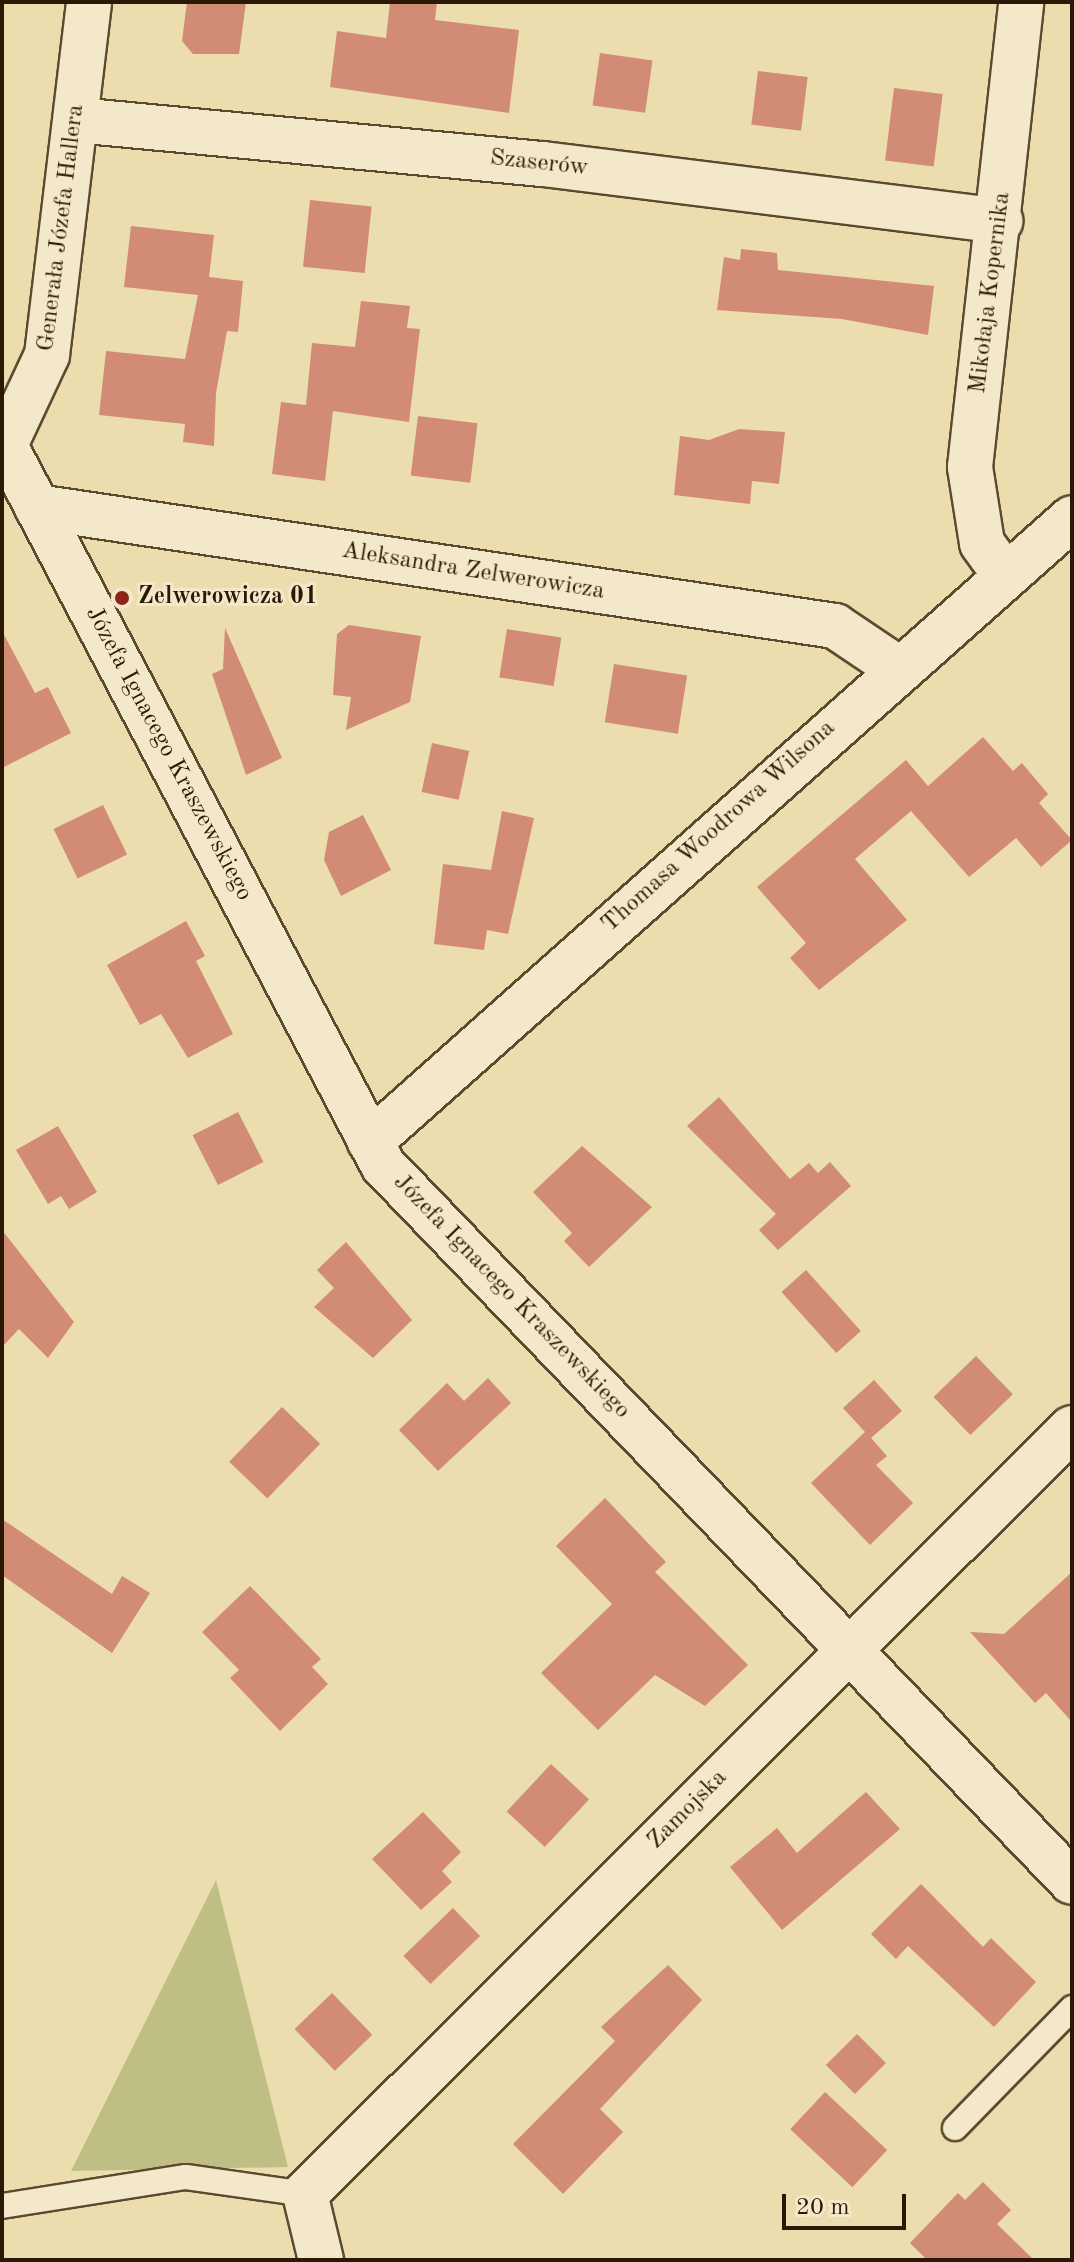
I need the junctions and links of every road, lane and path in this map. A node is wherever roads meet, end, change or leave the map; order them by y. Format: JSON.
{"nodes":[{"id":1,"x":89,"y":2,"type":"edge"},
{"id":2,"x":1021,"y":2,"type":"edge"},
{"id":3,"x":76,"y":120,"type":"junction"},
{"id":4,"x":1000,"y":221,"type":"junction"},
{"id":5,"x":3,"y":443,"type":"edge"},
{"id":6,"x":37,"y":507,"type":"junction"},
{"id":7,"x":1072,"y":518,"type":"edge"},
{"id":8,"x":1005,"y":575,"type":"junction"},
{"id":9,"x":896,"y":667,"type":"junction"},
{"id":10,"x":370,"y":1142,"type":"junction"},
{"id":11,"x":1072,"y":1428,"type":"edge"},
{"id":12,"x":849,"y":1648,"type":"junction"},
{"id":13,"x":1072,"y":1882,"type":"edge"},
{"id":14,"x":1072,"y":2008,"type":"edge"},
{"id":15,"x":955,"y":2128,"type":"dead end"},
{"id":16,"x":305,"y":2194,"type":"junction"},
{"id":17,"x":2,"y":2206,"type":"edge"},
{"id":18,"x":321,"y":2260,"type":"edge"}],
"edges":[{"from":1,"to":3,"type":"street","name":"Generała Józefa Hallera"},
{"from":2,"to":4,"type":"street","name":"Mikołaja Kopernika"},
{"from":3,"to":4,"type":"street","name":"Szaserów"},
{"from":3,"to":5,"type":"street","name":"Generała Józefa Hallera"},
{"from":4,"to":8,"type":"street","name":"Mikołaja Kopernika"},
{"from":5,"to":6,"type":"street","name":"Józefa Ignacego Kraszewskiego"},
{"from":6,"to":9,"type":"street","name":"Aleksandra Zelwerowicza"},
{"from":6,"to":10,"type":"street","name":"Józefa Ignacego Kraszewskiego"},
{"from":7,"to":8,"type":"street","name":"Thomasa Woodrowa Wilsona"},
{"from":8,"to":9,"type":"street","name":"Thomasa Woodrowa Wilsona"},
{"from":9,"to":10,"type":"street","name":"Thomasa Woodrowa Wilsona"},
{"from":10,"to":12,"type":"street","name":"Józefa Ignacego Kraszewskiego"},
{"from":11,"to":12,"type":"street","name":"Zamojska"},
{"from":12,"to":13,"type":"street","name":"Józefa Ignacego Kraszewskiego"},
{"from":12,"to":16,"type":"street","name":"Zamojska"},
{"from":14,"to":15,"type":"lane"},
{"from":16,"to":17,"type":"lane"},
{"from":16,"to":18,"type":"street"}]}
